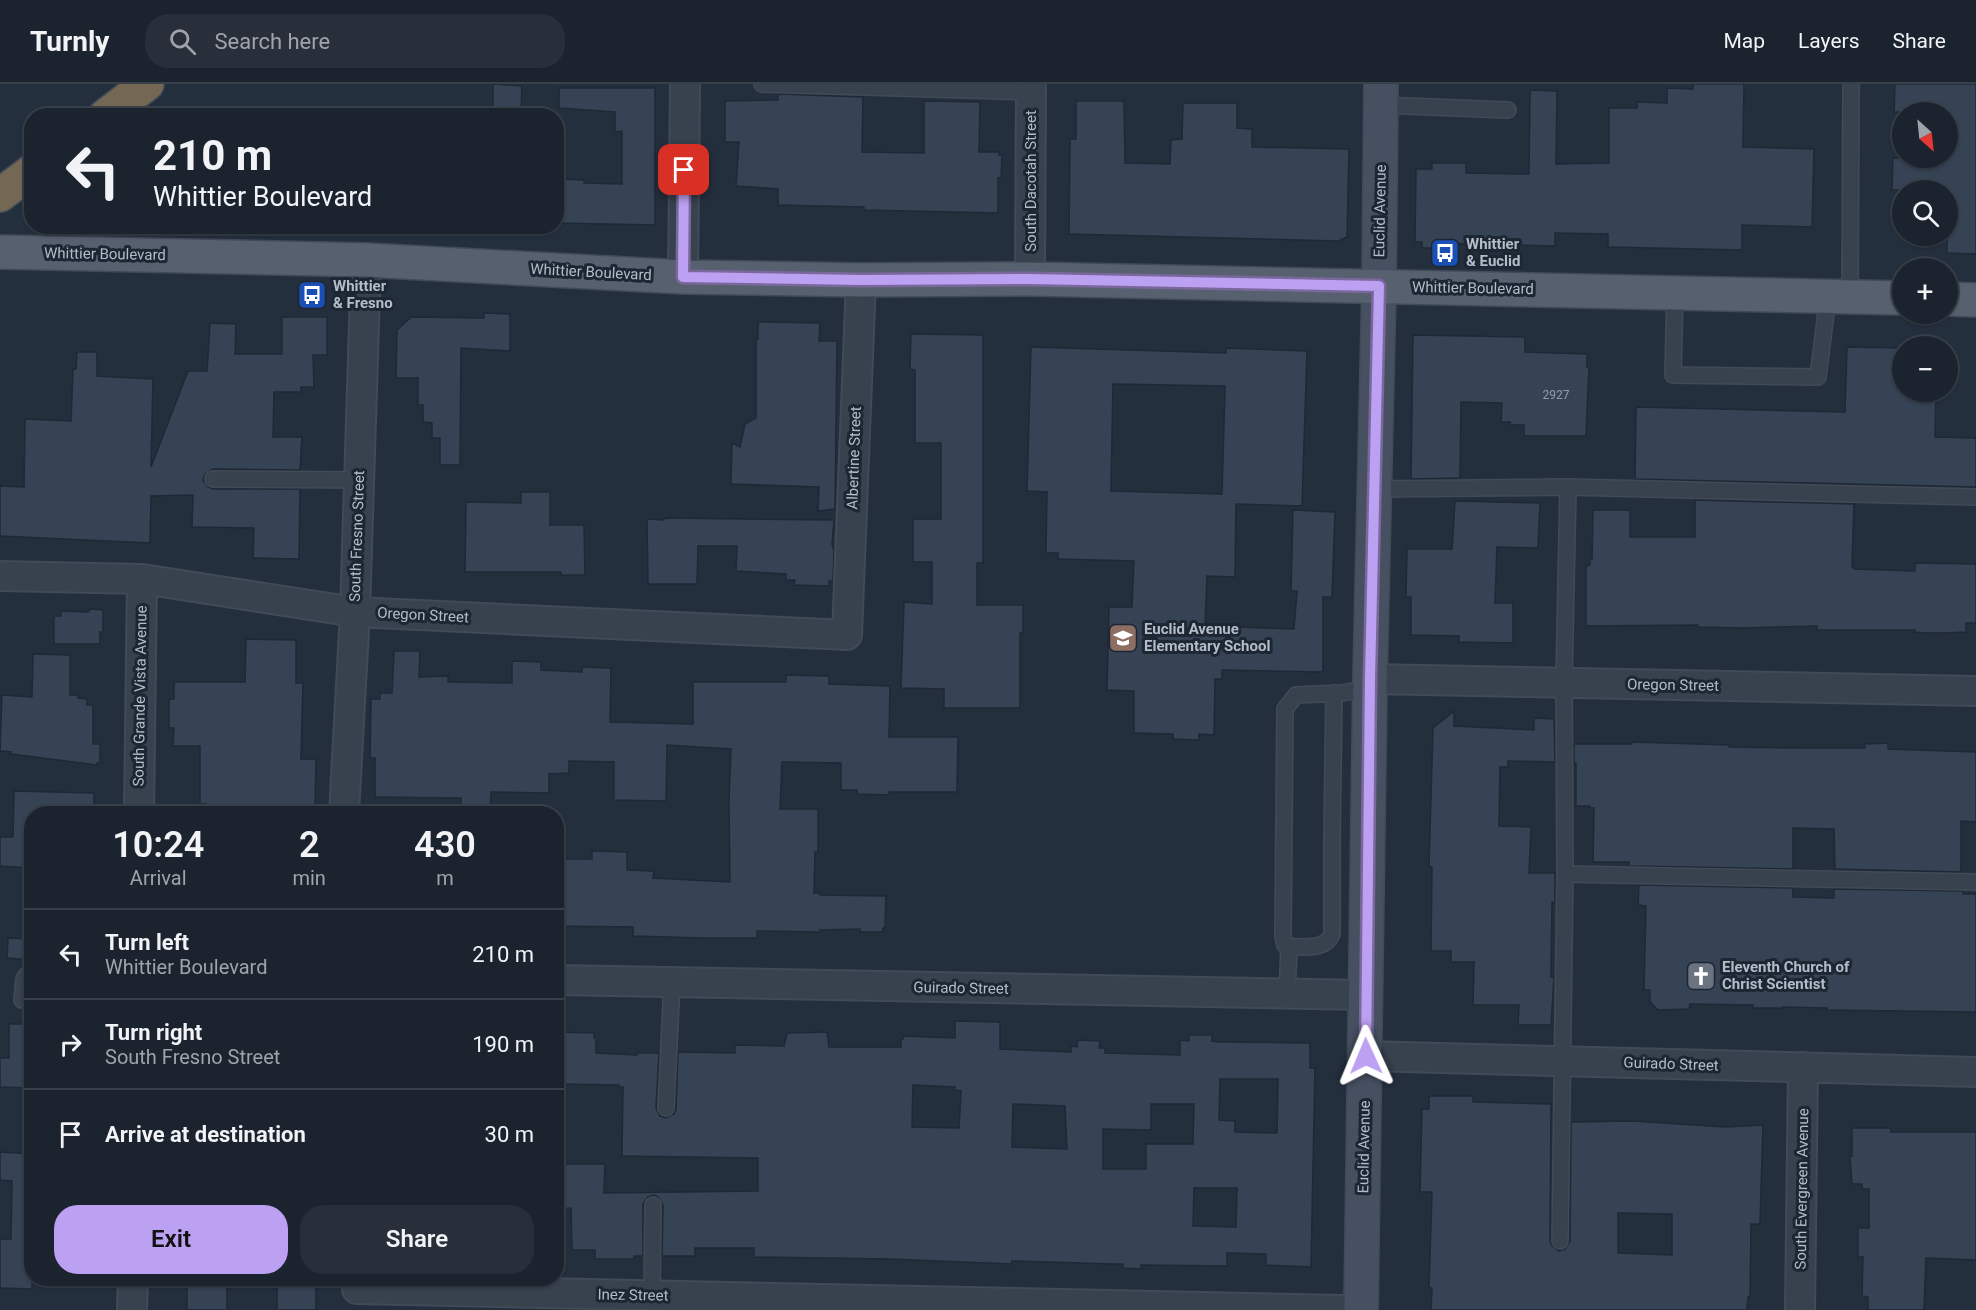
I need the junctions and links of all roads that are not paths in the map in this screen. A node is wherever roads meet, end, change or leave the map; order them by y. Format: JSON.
{"nodes":[{"id":1,"x":147,"y":84,"type":"edge"},
{"id":2,"x":685,"y":84,"type":"edge"},
{"id":3,"x":762,"y":84,"type":"edge"},
{"id":4,"x":1851,"y":84,"type":"edge"},
{"id":5,"x":1031,"y":88,"type":"edge"},
{"id":6,"x":1381,"y":95,"type":"edge"},
{"id":7,"x":116,"y":108,"type":"edge"},
{"id":8,"x":1508,"y":110,"type":"dead end"},
{"id":9,"x":24,"y":177,"type":"edge"},
{"id":10,"x":0,"y":195,"type":"edge"},
{"id":11,"x":0,"y":252,"type":"edge"},
{"id":12,"x":366,"y":260,"type":"junction"},
{"id":13,"x":683,"y":277,"type":"junction"},
{"id":14,"x":1030,"y":279,"type":"junction"},
{"id":15,"x":861,"y":280,"type":"junction"},
{"id":16,"x":1379,"y":286,"type":"junction"},
{"id":17,"x":1675,"y":293,"type":"junction"},
{"id":18,"x":1839,"y":297,"type":"junction"},
{"id":19,"x":1892,"y":298,"type":"edge"},
{"id":20,"x":1958,"y":299,"type":"edge"},
{"id":21,"x":1976,"y":300,"type":"edge"},
{"id":22,"x":213,"y":479,"type":"dead end"},
{"id":23,"x":359,"y":480,"type":"junction"},
{"id":24,"x":1568,"y":487,"type":"junction"},
{"id":25,"x":1374,"y":489,"type":"junction"},
{"id":26,"x":1976,"y":497,"type":"edge"},
{"id":27,"x":0,"y":576,"type":"edge"},
{"id":28,"x":142,"y":579,"type":"junction"},
{"id":29,"x":355,"y":612,"type":"junction"},
{"id":30,"x":847,"y":635,"type":"joint"},
{"id":31,"x":1564,"y":682,"type":"junction"},
{"id":32,"x":1370,"y":684,"type":"junction"},
{"id":33,"x":1976,"y":691,"type":"edge"},
{"id":34,"x":1334,"y":693,"type":"junction"},
{"id":35,"x":139,"y":806,"type":"edge"},
{"id":36,"x":344,"y":806,"type":"edge"},
{"id":37,"x":1565,"y":874,"type":"junction"},
{"id":38,"x":1976,"y":882,"type":"edge"},
{"id":39,"x":1289,"y":947,"type":"junction"},
{"id":40,"x":24,"y":979,"type":"edge"},
{"id":41,"x":564,"y":980,"type":"edge"},
{"id":42,"x":672,"y":982,"type":"junction"},
{"id":43,"x":1287,"y":994,"type":"junction"},
{"id":44,"x":1365,"y":995,"type":"junction"},
{"id":45,"x":22,"y":1000,"type":"dead end"},
{"id":46,"x":1366,"y":1056,"type":"junction"},
{"id":47,"x":1562,"y":1061,"type":"junction"},
{"id":48,"x":1803,"y":1067,"type":"junction"},
{"id":49,"x":1976,"y":1072,"type":"edge"},
{"id":50,"x":666,"y":1108,"type":"dead end"},
{"id":51,"x":653,"y":1205,"type":"dead end"},
{"id":52,"x":1560,"y":1241,"type":"dead end"},
{"id":53,"x":133,"y":1286,"type":"edge"},
{"id":54,"x":357,"y":1289,"type":"dead end"},
{"id":55,"x":652,"y":1295,"type":"junction"},
{"id":56,"x":132,"y":1310,"type":"edge"},
{"id":57,"x":1342,"y":1310,"type":"edge"},
{"id":58,"x":1361,"y":1310,"type":"edge"},
{"id":59,"x":1800,"y":1310,"type":"edge"}],
"edges":[{"from":1,"to":7,"type":"highway"},
{"from":2,"to":13,"type":"street"},
{"from":3,"to":5,"type":"lane"},
{"from":4,"to":18,"type":"lane"},
{"from":5,"to":14,"type":"street","name":"South Dacotah Street"},
{"from":6,"to":8,"type":"lane"},
{"from":6,"to":16,"type":"street","name":"Euclid Avenue"},
{"from":9,"to":10,"type":"highway"},
{"from":11,"to":12,"type":"main road","name":"Whittier Boulevard"},
{"from":12,"to":13,"type":"main road","name":"Whittier Boulevard"},
{"from":12,"to":23,"type":"street","name":"South Fresno Street"},
{"from":13,"to":15,"type":"main road","name":"Whittier Boulevard"},
{"from":14,"to":15,"type":"main road","name":"Whittier Boulevard"},
{"from":14,"to":16,"type":"main road","name":"Whittier Boulevard"},
{"from":15,"to":30,"type":"street","name":"Albertine Street"},
{"from":16,"to":17,"type":"main road","name":"Whittier Boulevard"},
{"from":16,"to":25,"type":"street","name":"Euclid Avenue"},
{"from":17,"to":18,"type":"main road","name":"Whittier Boulevard"},
{"from":17,"to":18,"type":"lane"},
{"from":18,"to":19,"type":"main road","name":"Whittier Boulevard"},
{"from":20,"to":21,"type":"main road"},
{"from":22,"to":23,"type":"lane"},
{"from":23,"to":29,"type":"street","name":"South Fresno Street"},
{"from":24,"to":25,"type":"lane"},
{"from":24,"to":26,"type":"lane"},
{"from":24,"to":31,"type":"lane"},
{"from":25,"to":32,"type":"street","name":"Euclid Avenue"},
{"from":27,"to":28,"type":"street","name":"Oregon Street"},
{"from":28,"to":29,"type":"street","name":"Oregon Street"},
{"from":28,"to":35,"type":"street","name":"South Grande Vista Avenue"},
{"from":29,"to":30,"type":"street","name":"Oregon Street"},
{"from":29,"to":36,"type":"street","name":"South Fresno Street"},
{"from":31,"to":32,"type":"street","name":"Oregon Street"},
{"from":31,"to":33,"type":"street","name":"Oregon Street"},
{"from":31,"to":37,"type":"lane"},
{"from":32,"to":34,"type":"lane"},
{"from":32,"to":44,"type":"street","name":"Euclid Avenue"},
{"from":34,"to":39,"type":"lane"},
{"from":34,"to":39,"type":"lane"},
{"from":37,"to":38,"type":"lane"},
{"from":37,"to":47,"type":"lane"},
{"from":39,"to":43,"type":"lane"},
{"from":40,"to":45,"type":"lane"},
{"from":41,"to":42,"type":"street","name":"Guirado Street"},
{"from":42,"to":43,"type":"street","name":"Guirado Street"},
{"from":42,"to":50,"type":"lane"},
{"from":43,"to":44,"type":"street","name":"Guirado Street"},
{"from":44,"to":46,"type":"street","name":"Euclid Avenue"},
{"from":46,"to":47,"type":"street","name":"Guirado Street"},
{"from":46,"to":58,"type":"street","name":"Euclid Avenue"},
{"from":47,"to":48,"type":"street","name":"Guirado Street"},
{"from":47,"to":52,"type":"lane"},
{"from":48,"to":49,"type":"street","name":"Guirado Street"},
{"from":48,"to":59,"type":"street","name":"South Evergreen Avenue"},
{"from":51,"to":55,"type":"lane"},
{"from":53,"to":56,"type":"street"},
{"from":54,"to":55,"type":"street","name":"Inez Street"},
{"from":55,"to":57,"type":"street","name":"Inez Street"}]}
